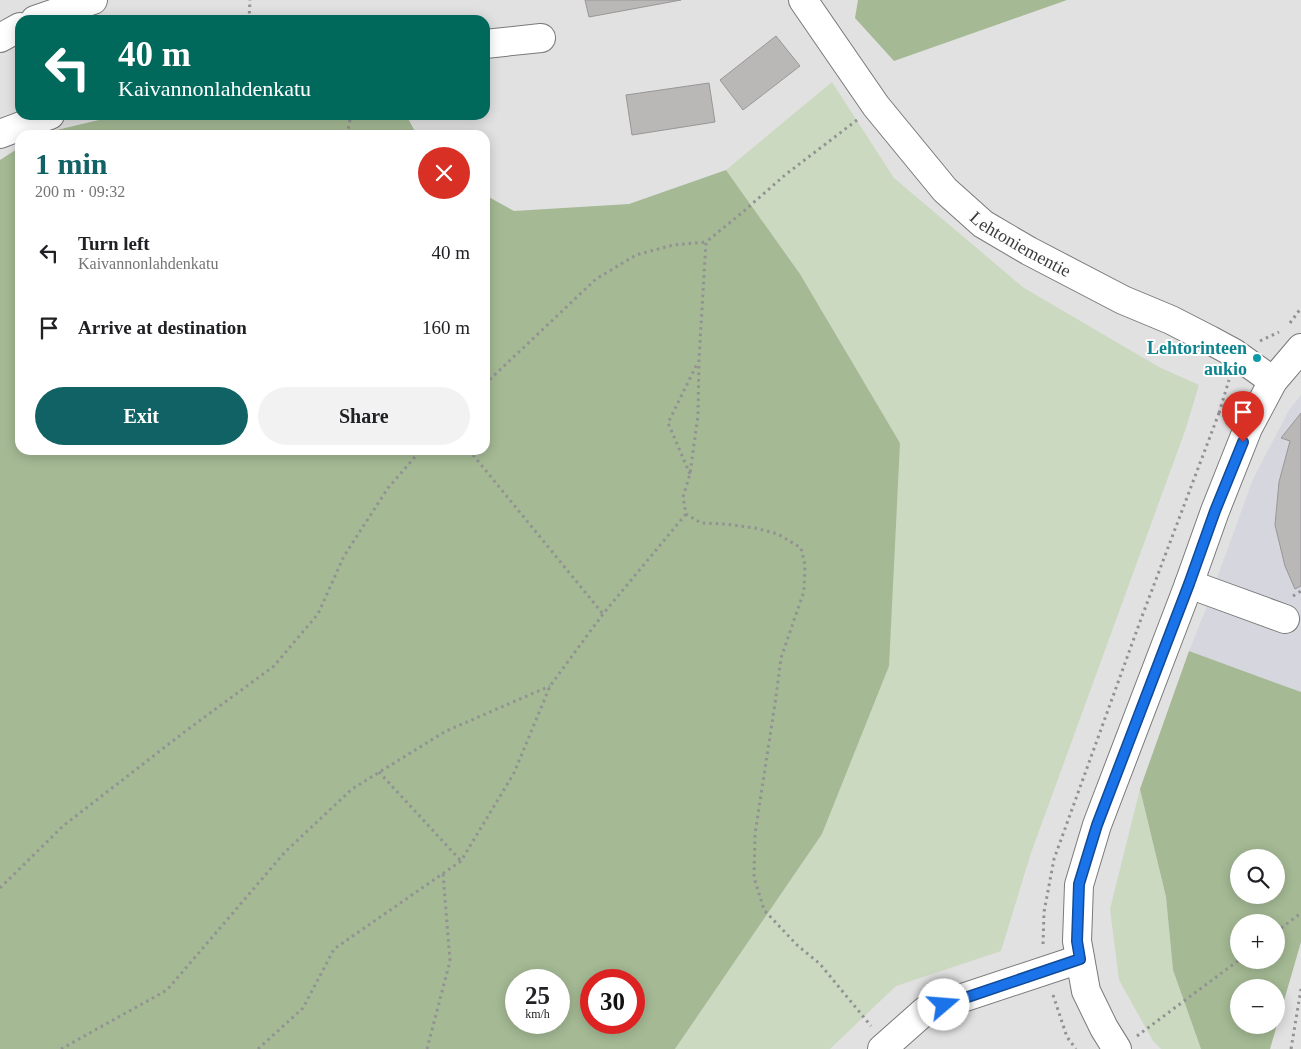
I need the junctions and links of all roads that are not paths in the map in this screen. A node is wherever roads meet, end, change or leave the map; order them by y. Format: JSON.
{"nodes":[{"id":1,"x":93,"y":0,"type":"edge"},
{"id":2,"x":803,"y":0,"type":"edge"},
{"id":3,"x":50,"y":15,"type":"edge"},
{"id":4,"x":15,"y":30,"type":"edge"},
{"id":5,"x":0,"y":38,"type":"edge"},
{"id":6,"x":540,"y":38,"type":"dead end"},
{"id":7,"x":490,"y":43,"type":"edge"},
{"id":8,"x":37,"y":120,"type":"edge"},
{"id":9,"x":0,"y":134,"type":"edge"},
{"id":10,"x":1301,"y":348,"type":"edge"},
{"id":11,"x":1273,"y":381,"type":"junction"},
{"id":12,"x":1189,"y":584,"type":"junction"},
{"id":13,"x":1285,"y":619,"type":"dead end"},
{"id":14,"x":1080,"y":959,"type":"junction"},
{"id":15,"x":1126,"y":1043,"type":"edge"},
{"id":16,"x":884,"y":1046,"type":"edge"}],
"edges":[{"from":1,"to":3,"type":"street"},
{"from":2,"to":11,"type":"street","name":"Lehtoniementie"},
{"from":4,"to":5,"type":"street"},
{"from":6,"to":7,"type":"street"},
{"from":8,"to":9,"type":"street"},
{"from":10,"to":11,"type":"street"},
{"from":11,"to":12,"type":"street"},
{"from":12,"to":13,"type":"street"},
{"from":12,"to":14,"type":"street"},
{"from":14,"to":15,"type":"street"},
{"from":14,"to":16,"type":"street"}]}
